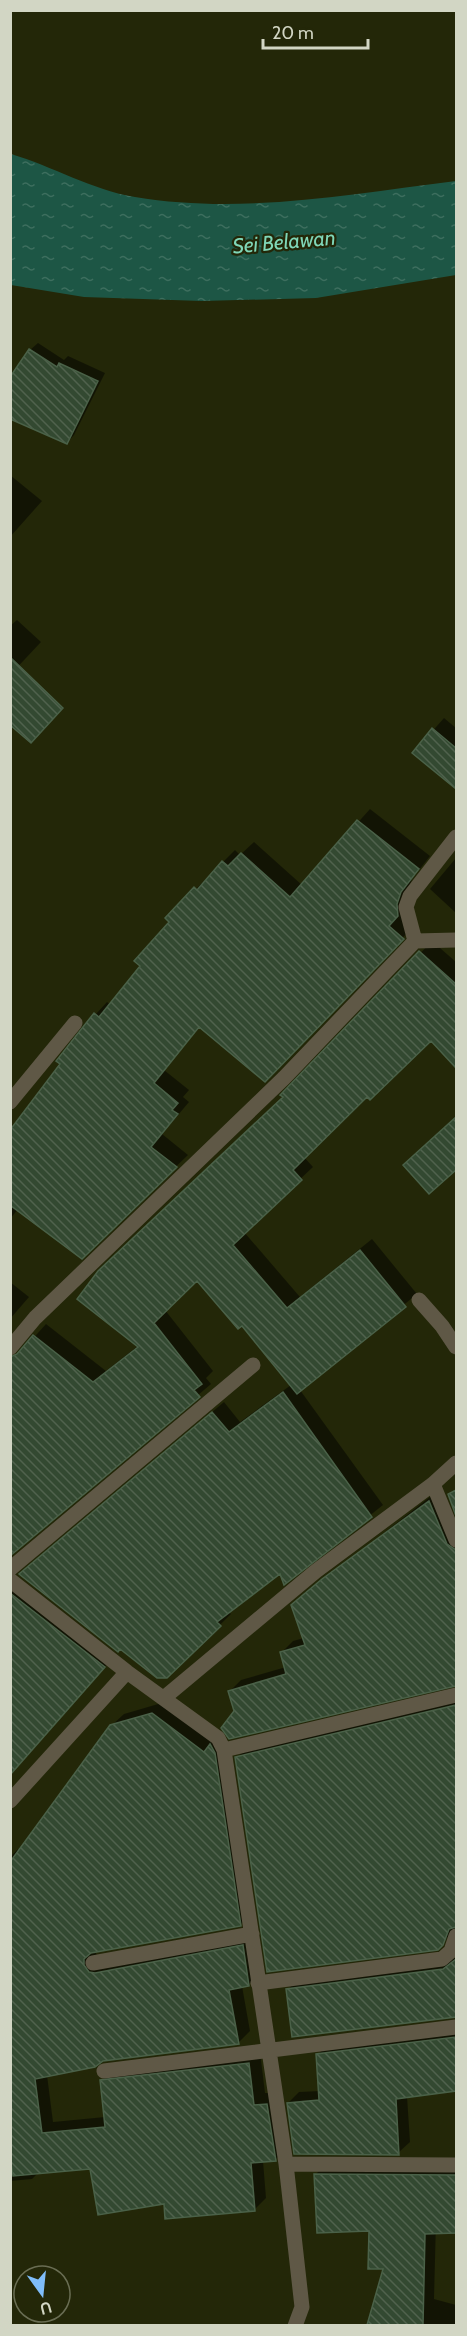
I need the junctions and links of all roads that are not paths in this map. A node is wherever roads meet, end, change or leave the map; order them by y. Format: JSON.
{"nodes":[{"id":1,"x":456,"y":837,"type":"edge"},
{"id":2,"x":456,"y":940,"type":"edge"},
{"id":3,"x":415,"y":941,"type":"junction"},
{"id":4,"x":75,"y":1023,"type":"dead end"},
{"id":5,"x":10,"y":1102,"type":"edge"},
{"id":6,"x":419,"y":1300,"type":"dead end"},
{"id":7,"x":456,"y":1347,"type":"edge"},
{"id":8,"x":10,"y":1348,"type":"edge"},
{"id":9,"x":253,"y":1365,"type":"dead end"},
{"id":10,"x":456,"y":1463,"type":"edge"},
{"id":11,"x":433,"y":1484,"type":"junction"},
{"id":12,"x":456,"y":1540,"type":"edge"},
{"id":13,"x":10,"y":1569,"type":"edge"},
{"id":14,"x":10,"y":1580,"type":"edge"},
{"id":15,"x":127,"y":1672,"type":"junction"},
{"id":16,"x":456,"y":1695,"type":"edge"},
{"id":17,"x":165,"y":1697,"type":"junction"},
{"id":18,"x":224,"y":1750,"type":"junction"},
{"id":19,"x":10,"y":1801,"type":"edge"},
{"id":20,"x":252,"y":1934,"type":"junction"},
{"id":21,"x":456,"y":1936,"type":"edge"},
{"id":22,"x":93,"y":1963,"type":"dead end"},
{"id":23,"x":258,"y":1983,"type":"junction"},
{"id":24,"x":456,"y":2027,"type":"edge"},
{"id":25,"x":268,"y":2050,"type":"junction"},
{"id":26,"x":104,"y":2071,"type":"dead end"},
{"id":27,"x":286,"y":2164,"type":"junction"},
{"id":28,"x":456,"y":2164,"type":"edge"},
{"id":29,"x":295,"y":2325,"type":"edge"}],
"edges":[{"from":1,"to":3,"type":"street"},
{"from":2,"to":3,"type":"street"},
{"from":3,"to":8,"type":"street"},
{"from":4,"to":5,"type":"street"},
{"from":6,"to":7,"type":"street"},
{"from":9,"to":13,"type":"street"},
{"from":10,"to":11,"type":"street"},
{"from":11,"to":12,"type":"street"},
{"from":11,"to":17,"type":"street"},
{"from":14,"to":15,"type":"street"},
{"from":15,"to":17,"type":"street"},
{"from":15,"to":19,"type":"street"},
{"from":16,"to":18,"type":"street"},
{"from":17,"to":18,"type":"street"},
{"from":18,"to":20,"type":"street"},
{"from":20,"to":22,"type":"street"},
{"from":20,"to":23,"type":"street"},
{"from":21,"to":23,"type":"street"},
{"from":23,"to":25,"type":"street"},
{"from":24,"to":25,"type":"street"},
{"from":25,"to":26,"type":"street"},
{"from":25,"to":27,"type":"street"},
{"from":27,"to":28,"type":"street"},
{"from":27,"to":29,"type":"street"}]}
